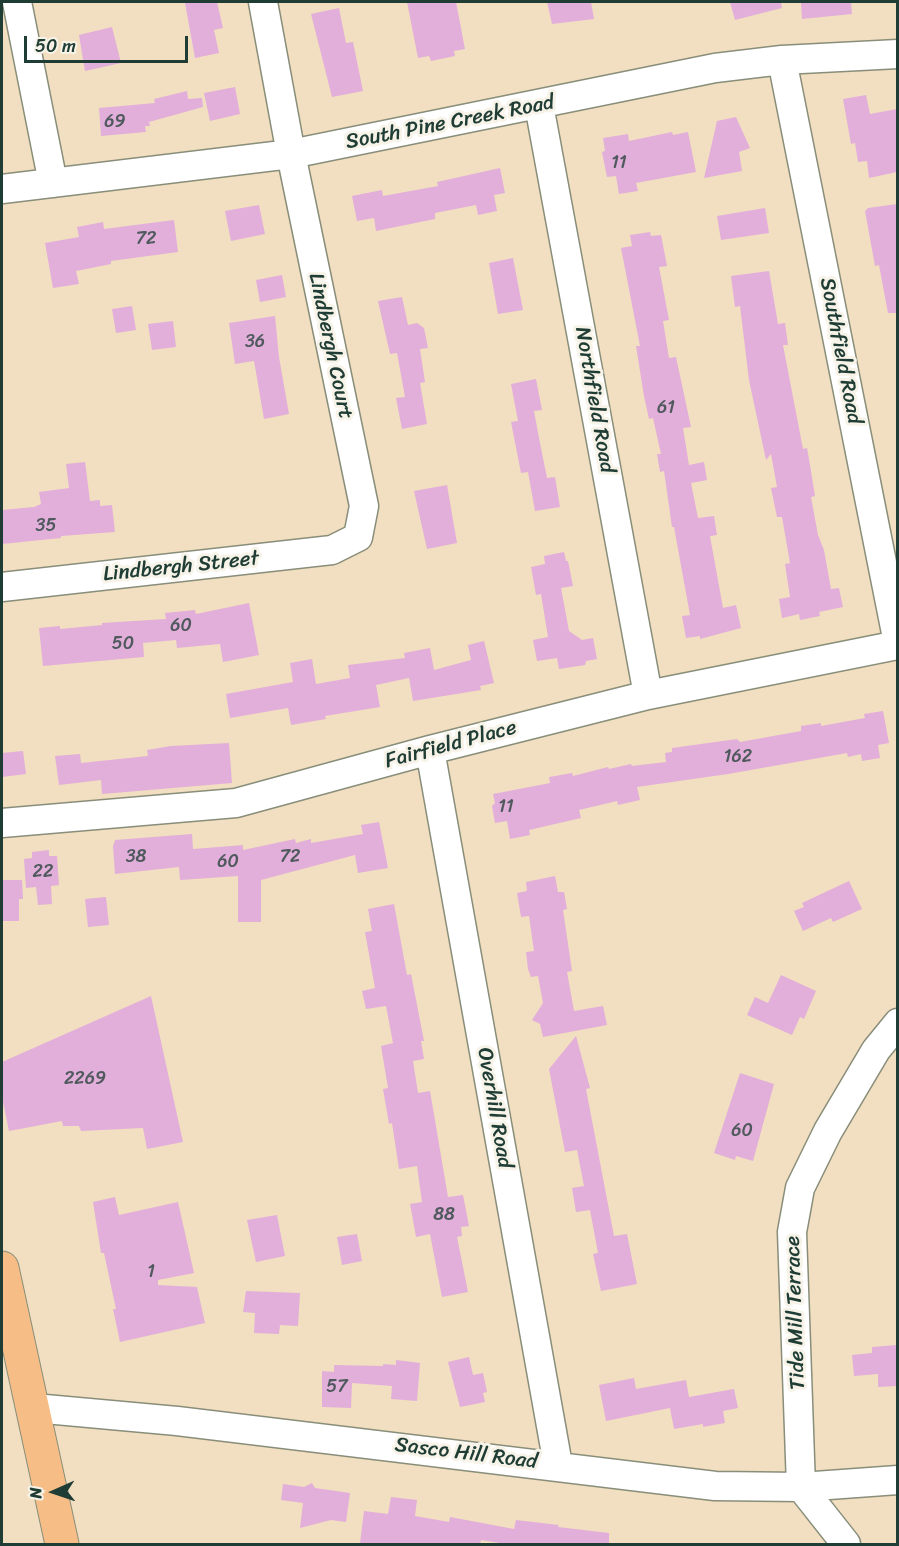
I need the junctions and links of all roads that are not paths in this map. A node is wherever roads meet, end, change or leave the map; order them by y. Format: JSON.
{"nodes":[{"id":1,"x":17,"y":2,"type":"edge"},
{"id":2,"x":263,"y":2,"type":"edge"},
{"id":3,"x":897,"y":54,"type":"edge"},
{"id":4,"x":782,"y":60,"type":"junction"},
{"id":5,"x":539,"y":105,"type":"junction"},
{"id":6,"x":291,"y":154,"type":"junction"},
{"id":7,"x":53,"y":183,"type":"junction"},
{"id":8,"x":2,"y":189,"type":"edge"},
{"id":9,"x":358,"y":537,"type":"joint"},
{"id":10,"x":2,"y":587,"type":"edge"},
{"id":11,"x":897,"y":644,"type":"edge"},
{"id":12,"x":648,"y":695,"type":"junction"},
{"id":13,"x":430,"y":750,"type":"junction"},
{"id":14,"x":2,"y":823,"type":"edge"},
{"id":15,"x":897,"y":1023,"type":"edge"},
{"id":16,"x":2,"y":1268,"type":"edge"},
{"id":17,"x":34,"y":1408,"type":"junction"},
{"id":18,"x":558,"y":1465,"type":"junction"},
{"id":19,"x":897,"y":1480,"type":"edge"},
{"id":20,"x":801,"y":1487,"type":"junction"},
{"id":21,"x":62,"y":1545,"type":"edge"},
{"id":22,"x":846,"y":1545,"type":"edge"}],
"edges":[{"from":1,"to":7,"type":"street"},
{"from":2,"to":6,"type":"street","name":"Lindbergh Court"},
{"from":3,"to":4,"type":"street","name":"South Pine Creek Road"},
{"from":4,"to":5,"type":"street","name":"South Pine Creek Road"},
{"from":4,"to":11,"type":"street","name":"Southfield Road"},
{"from":5,"to":6,"type":"street","name":"South Pine Creek Road"},
{"from":5,"to":12,"type":"street","name":"Northfield Road"},
{"from":6,"to":7,"type":"street","name":"South Pine Creek Road"},
{"from":6,"to":9,"type":"street","name":"Lindbergh Court"},
{"from":7,"to":8,"type":"street","name":"South Pine Creek Road"},
{"from":9,"to":10,"type":"street","name":"Lindbergh Street"},
{"from":11,"to":12,"type":"street","name":"Fairfield Place"},
{"from":12,"to":13,"type":"street","name":"Fairfield Place"},
{"from":13,"to":14,"type":"street","name":"Fairfield Place"},
{"from":13,"to":18,"type":"street","name":"Overhill Road"},
{"from":15,"to":20,"type":"street","name":"Tide Mill Terrace"},
{"from":16,"to":17,"type":"main road"},
{"from":17,"to":18,"type":"street","name":"Sasco Hill Road"},
{"from":17,"to":21,"type":"main road"},
{"from":18,"to":20,"type":"street","name":"Sasco Hill Road"},
{"from":19,"to":20,"type":"street","name":"Sasco Hill Road"},
{"from":20,"to":22,"type":"street"}]}
